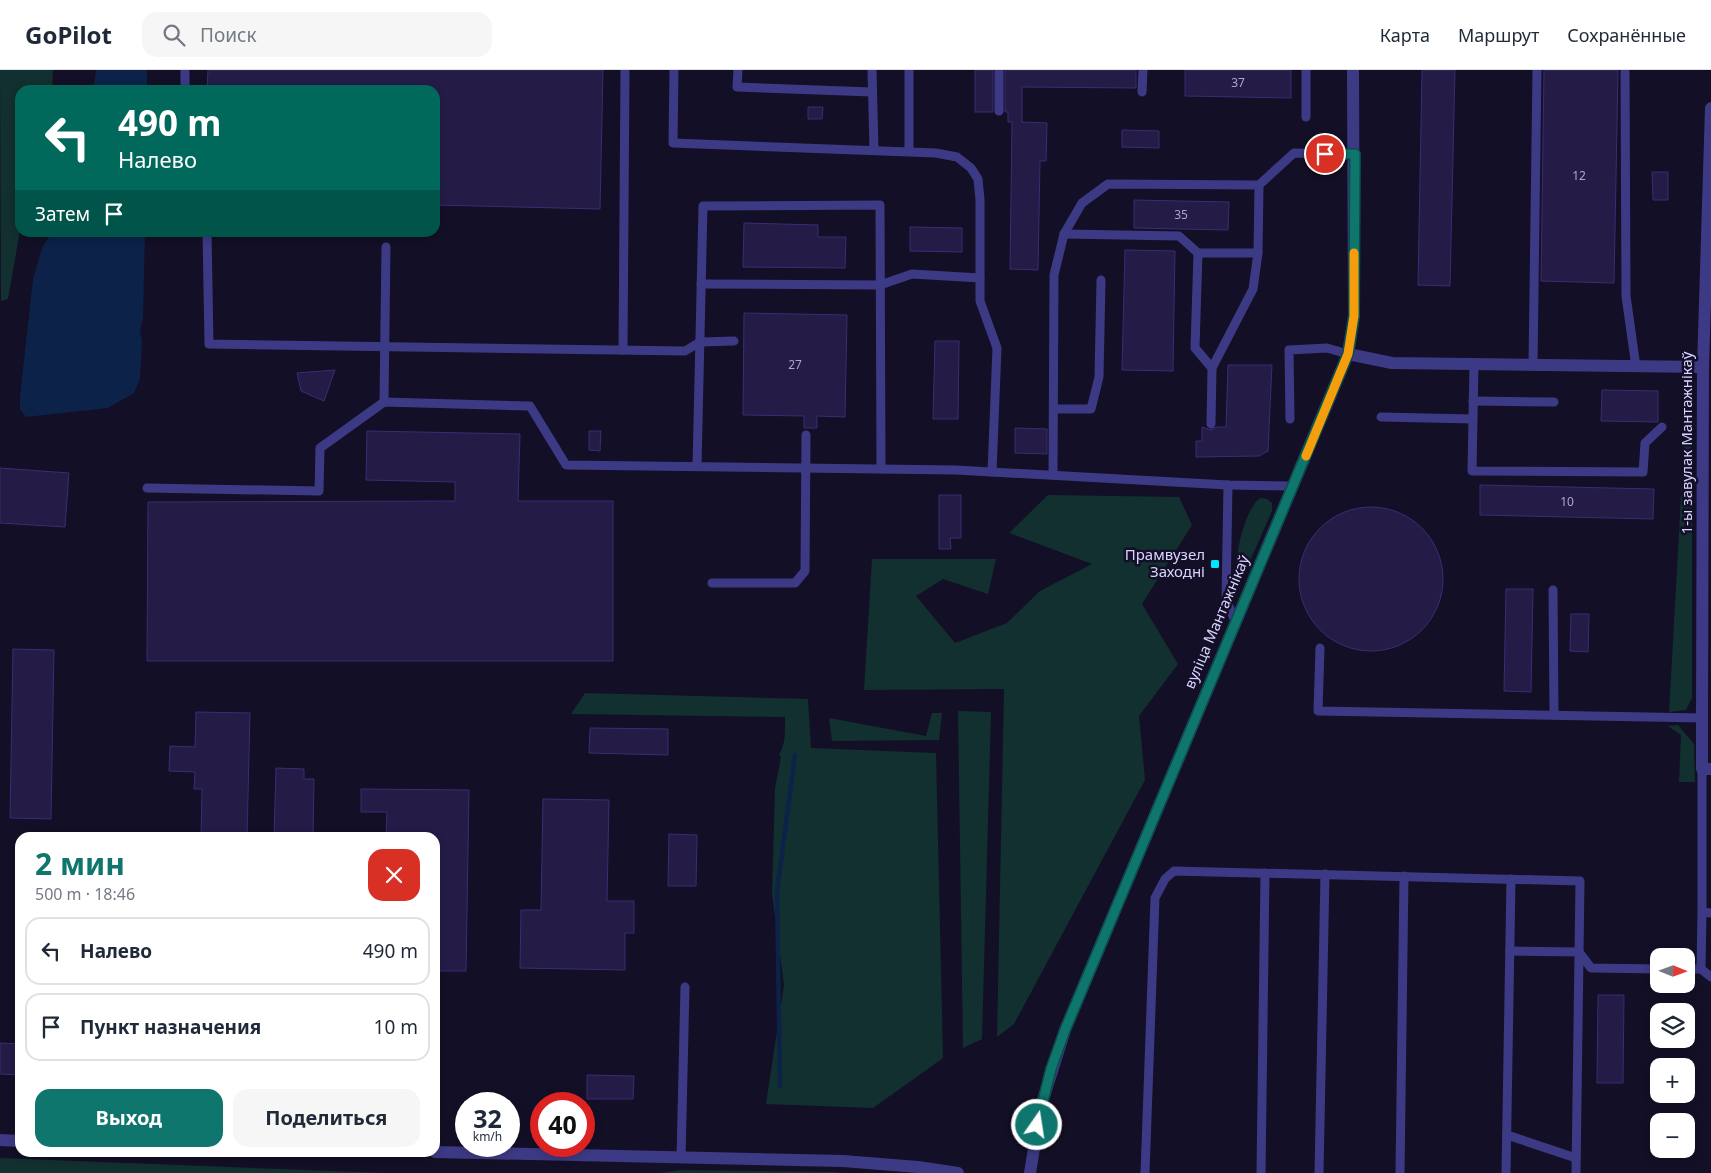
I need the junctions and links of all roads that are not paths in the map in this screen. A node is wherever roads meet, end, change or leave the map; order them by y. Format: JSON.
{"nodes":[{"id":1,"x":185,"y":70,"type":"edge"},
{"id":2,"x":625,"y":70,"type":"edge"},
{"id":3,"x":674,"y":70,"type":"edge"},
{"id":4,"x":738,"y":70,"type":"edge"},
{"id":5,"x":872,"y":70,"type":"edge"},
{"id":6,"x":909,"y":70,"type":"edge"},
{"id":7,"x":999,"y":70,"type":"edge"},
{"id":8,"x":1143,"y":70,"type":"edge"},
{"id":9,"x":1306,"y":70,"type":"edge"},
{"id":10,"x":1347,"y":70,"type":"edge"},
{"id":11,"x":1353,"y":70,"type":"edge"},
{"id":12,"x":1537,"y":70,"type":"edge"},
{"id":13,"x":1625,"y":70,"type":"edge"},
{"id":14,"x":185,"y":85,"type":"edge"},
{"id":15,"x":872,"y":92,"type":"junction"},
{"id":16,"x":1142,"y":92,"type":"dead end"},
{"id":17,"x":1711,"y":108,"type":"edge"},
{"id":18,"x":999,"y":110,"type":"dead end"},
{"id":19,"x":1306,"y":117,"type":"dead end"},
{"id":20,"x":874,"y":149,"type":"junction"},
{"id":21,"x":909,"y":151,"type":"junction"},
{"id":22,"x":1355,"y":154,"type":"junction"},
{"id":23,"x":1259,"y":185,"type":"junction"},
{"id":24,"x":1064,"y":234,"type":"junction"},
{"id":25,"x":207,"y":237,"type":"edge"},
{"id":26,"x":386,"y":247,"type":"dead end"},
{"id":27,"x":1198,"y":253,"type":"junction"},
{"id":28,"x":1258,"y":253,"type":"junction"},
{"id":29,"x":980,"y":278,"type":"junction"},
{"id":30,"x":1100,"y":280,"type":"dead end"},
{"id":31,"x":701,"y":284,"type":"junction"},
{"id":32,"x":880,"y":285,"type":"junction"},
{"id":33,"x":734,"y":341,"type":"dead end"},
{"id":34,"x":700,"y":342,"type":"junction"},
{"id":35,"x":384,"y":347,"type":"junction"},
{"id":36,"x":623,"y":350,"type":"junction"},
{"id":37,"x":1348,"y":354,"type":"junction"},
{"id":38,"x":1474,"y":364,"type":"junction"},
{"id":39,"x":1533,"y":365,"type":"junction"},
{"id":40,"x":1636,"y":367,"type":"junction"},
{"id":41,"x":1212,"y":368,"type":"junction"},
{"id":42,"x":1703,"y":368,"type":"junction"},
{"id":43,"x":1473,"y":401,"type":"junction"},
{"id":44,"x":384,"y":402,"type":"junction"},
{"id":45,"x":1554,"y":402,"type":"dead end"},
{"id":46,"x":1054,"y":409,"type":"junction"},
{"id":47,"x":1381,"y":417,"type":"dead end"},
{"id":48,"x":1290,"y":419,"type":"dead end"},
{"id":49,"x":1473,"y":419,"type":"junction"},
{"id":50,"x":1211,"y":424,"type":"dead end"},
{"id":51,"x":1662,"y":427,"type":"dead end"},
{"id":52,"x":806,"y":435,"type":"dead end"},
{"id":53,"x":1707,"y":444,"type":"edge"},
{"id":54,"x":697,"y":466,"type":"junction"},
{"id":55,"x":806,"y":468,"type":"junction"},
{"id":56,"x":881,"y":469,"type":"junction"},
{"id":57,"x":992,"y":472,"type":"junction"},
{"id":58,"x":1053,"y":475,"type":"junction"},
{"id":59,"x":1228,"y":485,"type":"junction"},
{"id":60,"x":1293,"y":486,"type":"junction"},
{"id":61,"x":147,"y":488,"type":"dead end"},
{"id":62,"x":712,"y":582,"type":"dead end"},
{"id":63,"x":1553,"y":590,"type":"dead end"},
{"id":64,"x":1235,"y":621,"type":"junction"},
{"id":65,"x":1320,"y":648,"type":"dead end"},
{"id":66,"x":1554,"y":715,"type":"junction"},
{"id":67,"x":1702,"y":718,"type":"junction"},
{"id":68,"x":1707,"y":769,"type":"edge"},
{"id":69,"x":1266,"y":873,"type":"junction"},
{"id":70,"x":1324,"y":874,"type":"junction"},
{"id":71,"x":1404,"y":876,"type":"junction"},
{"id":72,"x":1511,"y":879,"type":"junction"},
{"id":73,"x":1707,"y":913,"type":"edge"},
{"id":74,"x":1510,"y":951,"type":"junction"},
{"id":75,"x":1579,"y":952,"type":"junction"},
{"id":76,"x":1650,"y":969,"type":"edge"},
{"id":77,"x":1695,"y":969,"type":"edge"},
{"id":78,"x":1701,"y":969,"type":"junction"},
{"id":79,"x":1711,"y":977,"type":"edge"},
{"id":80,"x":685,"y":987,"type":"dead end"},
{"id":81,"x":1507,"y":1135,"type":"junction"},
{"id":82,"x":0,"y":1140,"type":"edge"},
{"id":83,"x":15,"y":1141,"type":"edge"},
{"id":84,"x":440,"y":1152,"type":"edge"},
{"id":85,"x":681,"y":1158,"type":"junction"},
{"id":86,"x":1576,"y":1158,"type":"junction"},
{"id":87,"x":958,"y":1173,"type":"edge"},
{"id":88,"x":1030,"y":1173,"type":"edge"},
{"id":89,"x":1145,"y":1173,"type":"edge"},
{"id":90,"x":1261,"y":1173,"type":"edge"},
{"id":91,"x":1319,"y":1173,"type":"edge"},
{"id":92,"x":1400,"y":1173,"type":"edge"},
{"id":93,"x":1506,"y":1173,"type":"edge"},
{"id":94,"x":1576,"y":1173,"type":"edge"}],
"edges":[{"from":1,"to":14,"type":"lane"},
{"from":2,"to":36,"type":"lane"},
{"from":3,"to":20,"type":"lane"},
{"from":4,"to":15,"type":"lane"},
{"from":5,"to":15,"type":"lane"},
{"from":6,"to":21,"type":"lane"},
{"from":7,"to":18,"type":"lane"},
{"from":8,"to":16,"type":"lane"},
{"from":9,"to":19,"type":"lane"},
{"from":10,"to":11,"type":"lane"},
{"from":11,"to":22,"type":"street","name":"вуліца Мантажнікаў"},
{"from":12,"to":39,"type":"lane"},
{"from":13,"to":40,"type":"lane"},
{"from":15,"to":20,"type":"lane"},
{"from":17,"to":42,"type":"street","name":"1-ы завулак Мантажнікаў"},
{"from":20,"to":21,"type":"lane"},
{"from":21,"to":29,"type":"lane"},
{"from":22,"to":23,"type":"lane"},
{"from":22,"to":37,"type":"street","name":"вуліца Мантажнікаў"},
{"from":23,"to":24,"type":"lane"},
{"from":23,"to":28,"type":"lane"},
{"from":24,"to":27,"type":"lane"},
{"from":24,"to":46,"type":"lane"},
{"from":25,"to":35,"type":"lane"},
{"from":26,"to":35,"type":"lane"},
{"from":27,"to":28,"type":"lane"},
{"from":27,"to":41,"type":"lane"},
{"from":28,"to":41,"type":"lane"},
{"from":29,"to":32,"type":"lane"},
{"from":29,"to":57,"type":"lane"},
{"from":30,"to":46,"type":"lane"},
{"from":31,"to":32,"type":"lane"},
{"from":31,"to":32,"type":"lane"},
{"from":31,"to":34,"type":"lane"},
{"from":32,"to":56,"type":"lane"},
{"from":33,"to":34,"type":"lane"},
{"from":34,"to":36,"type":"lane"},
{"from":34,"to":54,"type":"lane"},
{"from":35,"to":36,"type":"lane"},
{"from":35,"to":44,"type":"lane"},
{"from":37,"to":38,"type":"street"},
{"from":37,"to":48,"type":"lane"},
{"from":37,"to":60,"type":"street","name":"вуліца Мантажнікаў"},
{"from":38,"to":39,"type":"street"},
{"from":38,"to":43,"type":"lane"},
{"from":39,"to":40,"type":"street"},
{"from":40,"to":42,"type":"street"},
{"from":41,"to":50,"type":"lane"},
{"from":42,"to":53,"type":"street","name":"1-ы завулак Мантажнікаў"},
{"from":43,"to":45,"type":"lane"},
{"from":43,"to":49,"type":"lane"},
{"from":44,"to":54,"type":"lane"},
{"from":44,"to":61,"type":"lane"},
{"from":46,"to":58,"type":"lane"},
{"from":47,"to":49,"type":"lane"},
{"from":49,"to":51,"type":"lane"},
{"from":52,"to":55,"type":"lane"},
{"from":53,"to":67,"type":"street","name":"1-ы завулак Мантажнікаў"},
{"from":54,"to":55,"type":"lane"},
{"from":55,"to":56,"type":"lane"},
{"from":55,"to":62,"type":"lane"},
{"from":56,"to":57,"type":"lane"},
{"from":57,"to":58,"type":"lane"},
{"from":58,"to":59,"type":"lane"},
{"from":59,"to":60,"type":"lane"},
{"from":59,"to":64,"type":"lane"},
{"from":60,"to":64,"type":"street","name":"вуліца Мантажнікаў"},
{"from":63,"to":66,"type":"lane"},
{"from":64,"to":88,"type":"street","name":"вуліца Мантажнікаў"},
{"from":65,"to":66,"type":"lane"},
{"from":66,"to":67,"type":"lane"},
{"from":67,"to":68,"type":"street","name":"1-ы завулак Мантажнікаў"},
{"from":68,"to":73,"type":"lane"},
{"from":69,"to":70,"type":"lane"},
{"from":69,"to":89,"type":"lane"},
{"from":69,"to":90,"type":"lane"},
{"from":70,"to":71,"type":"lane"},
{"from":70,"to":91,"type":"lane"},
{"from":71,"to":72,"type":"lane"},
{"from":71,"to":92,"type":"lane"},
{"from":72,"to":74,"type":"lane"},
{"from":72,"to":75,"type":"lane"},
{"from":73,"to":78,"type":"lane"},
{"from":74,"to":75,"type":"lane"},
{"from":74,"to":81,"type":"lane"},
{"from":75,"to":76,"type":"lane"},
{"from":75,"to":86,"type":"lane"},
{"from":77,"to":78,"type":"lane"},
{"from":78,"to":79,"type":"lane"},
{"from":80,"to":85,"type":"lane"},
{"from":81,"to":86,"type":"lane"},
{"from":81,"to":93,"type":"lane"},
{"from":82,"to":83,"type":"street"},
{"from":84,"to":85,"type":"street"},
{"from":85,"to":87,"type":"street"},
{"from":86,"to":94,"type":"lane"}]}
